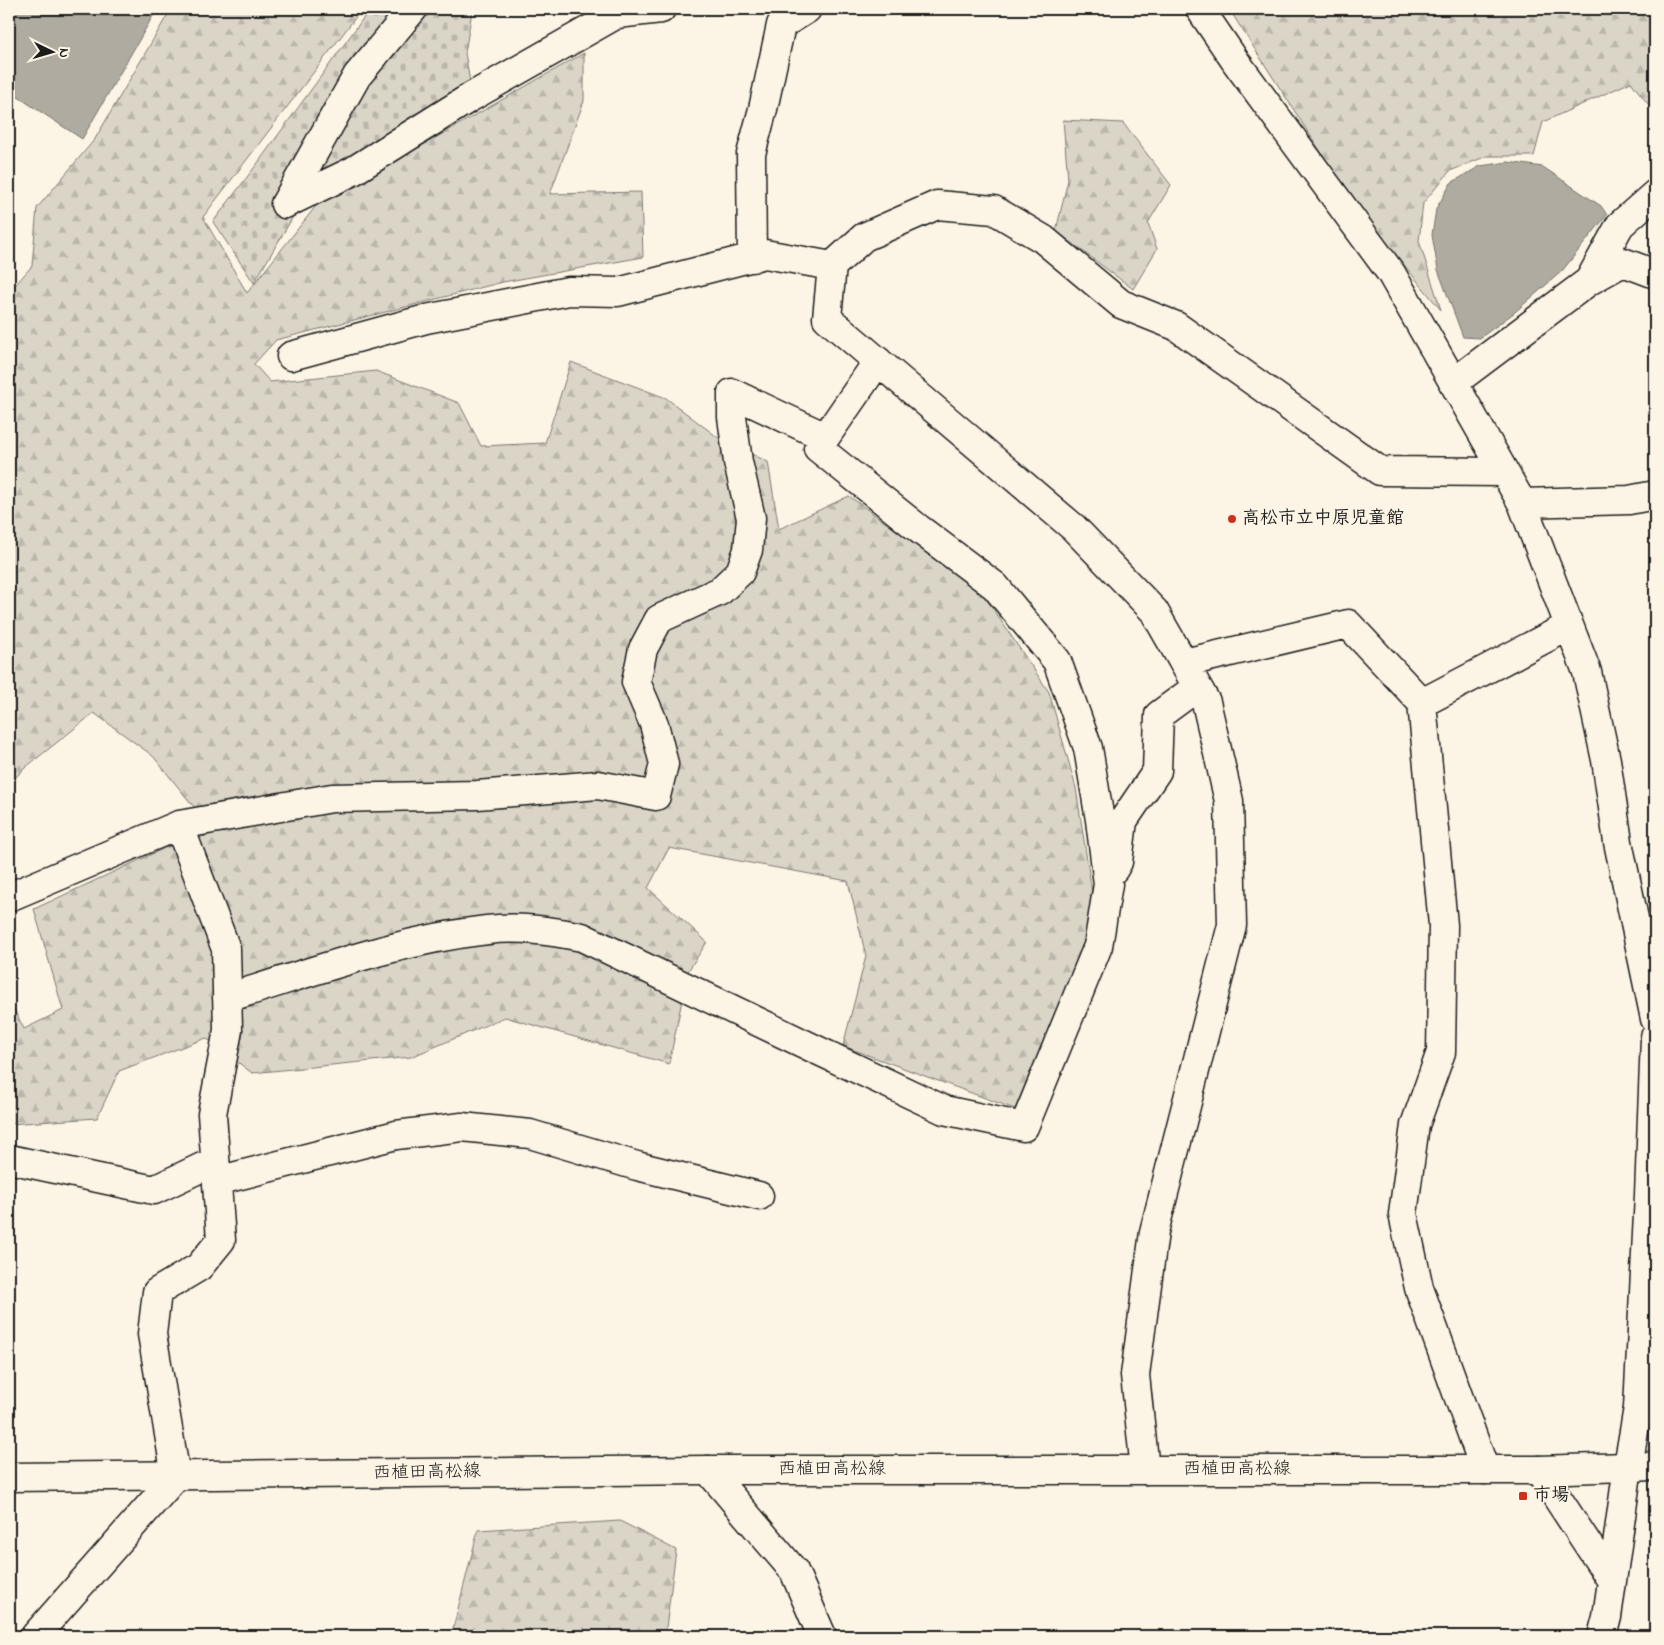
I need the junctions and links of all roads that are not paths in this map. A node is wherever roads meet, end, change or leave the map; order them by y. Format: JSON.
{"nodes":[{"id":1,"x":413,"y":9,"type":"edge"},
{"id":2,"x":661,"y":9,"type":"edge"},
{"id":3,"x":807,"y":9,"type":"edge"},
{"id":4,"x":1200,"y":9,"type":"edge"},
{"id":5,"x":1655,"y":194,"type":"edge"},
{"id":6,"x":752,"y":258,"type":"junction"},
{"id":7,"x":832,"y":266,"type":"junction"},
{"id":8,"x":1655,"y":274,"type":"edge"},
{"id":9,"x":1589,"y":281,"type":"junction"},
{"id":10,"x":291,"y":356,"type":"dead end"},
{"id":11,"x":878,"y":361,"type":"junction"},
{"id":12,"x":1453,"y":383,"type":"junction"},
{"id":13,"x":825,"y":437,"type":"junction"},
{"id":14,"x":1504,"y":472,"type":"junction"},
{"id":15,"x":1655,"y":495,"type":"edge"},
{"id":16,"x":1522,"y":503,"type":"junction"},
{"id":17,"x":1570,"y":626,"type":"junction"},
{"id":18,"x":1184,"y":664,"type":"junction"},
{"id":19,"x":1197,"y":687,"type":"junction"},
{"id":20,"x":1422,"y":703,"type":"junction"},
{"id":21,"x":178,"y":825,"type":"junction"},
{"id":22,"x":1108,"y":884,"type":"junction"},
{"id":23,"x":9,"y":897,"type":"edge"},
{"id":24,"x":227,"y":998,"type":"junction"},
{"id":25,"x":1655,"y":1019,"type":"edge"},
{"id":26,"x":1655,"y":1037,"type":"edge"},
{"id":27,"x":9,"y":1159,"type":"edge"},
{"id":28,"x":216,"y":1171,"type":"junction"},
{"id":29,"x":758,"y":1196,"type":"dead end"},
{"id":30,"x":1647,"y":1400,"type":"edge"},
{"id":31,"x":1628,"y":1466,"type":"junction"},
{"id":32,"x":1655,"y":1466,"type":"edge"},
{"id":33,"x":708,"y":1470,"type":"junction"},
{"id":34,"x":1145,"y":1470,"type":"junction"},
{"id":35,"x":1485,"y":1470,"type":"junction"},
{"id":36,"x":1539,"y":1470,"type":"junction"},
{"id":37,"x":176,"y":1476,"type":"junction"},
{"id":38,"x":9,"y":1477,"type":"edge"},
{"id":39,"x":1612,"y":1580,"type":"junction"},
{"id":40,"x":35,"y":1636,"type":"edge"},
{"id":41,"x":822,"y":1636,"type":"edge"},
{"id":42,"x":1602,"y":1636,"type":"edge"}],
"edges":[{"from":1,"to":2,"type":"street"},
{"from":3,"to":6,"type":"street"},
{"from":4,"to":12,"type":"street"},
{"from":5,"to":9,"type":"street"},
{"from":6,"to":7,"type":"street"},
{"from":6,"to":10,"type":"street"},
{"from":7,"to":11,"type":"street"},
{"from":7,"to":14,"type":"street"},
{"from":8,"to":9,"type":"street"},
{"from":9,"to":12,"type":"street"},
{"from":11,"to":13,"type":"street"},
{"from":11,"to":18,"type":"street"},
{"from":12,"to":14,"type":"street"},
{"from":13,"to":21,"type":"street"},
{"from":13,"to":22,"type":"street"},
{"from":14,"to":16,"type":"street"},
{"from":15,"to":16,"type":"street"},
{"from":16,"to":17,"type":"street"},
{"from":17,"to":20,"type":"street"},
{"from":17,"to":25,"type":"street"},
{"from":18,"to":19,"type":"street"},
{"from":18,"to":20,"type":"street"},
{"from":19,"to":22,"type":"street"},
{"from":19,"to":34,"type":"street"},
{"from":20,"to":35,"type":"street"},
{"from":21,"to":23,"type":"street"},
{"from":21,"to":24,"type":"street"},
{"from":22,"to":24,"type":"street"},
{"from":24,"to":28,"type":"street"},
{"from":26,"to":30,"type":"street"},
{"from":27,"to":28,"type":"street"},
{"from":28,"to":29,"type":"street"},
{"from":28,"to":37,"type":"street"},
{"from":30,"to":31,"type":"street"},
{"from":31,"to":32,"type":"street","name":"西植田高松線"},
{"from":31,"to":36,"type":"street","name":"西植田高松線"},
{"from":31,"to":39,"type":"street"},
{"from":33,"to":34,"type":"street","name":"西植田高松線"},
{"from":33,"to":37,"type":"street","name":"西植田高松線"},
{"from":33,"to":41,"type":"street"},
{"from":34,"to":35,"type":"street","name":"西植田高松線"},
{"from":35,"to":36,"type":"street","name":"西植田高松線"},
{"from":36,"to":39,"type":"street"},
{"from":37,"to":38,"type":"street","name":"西植田高松線"},
{"from":37,"to":40,"type":"street"},
{"from":39,"to":42,"type":"street"}]}
